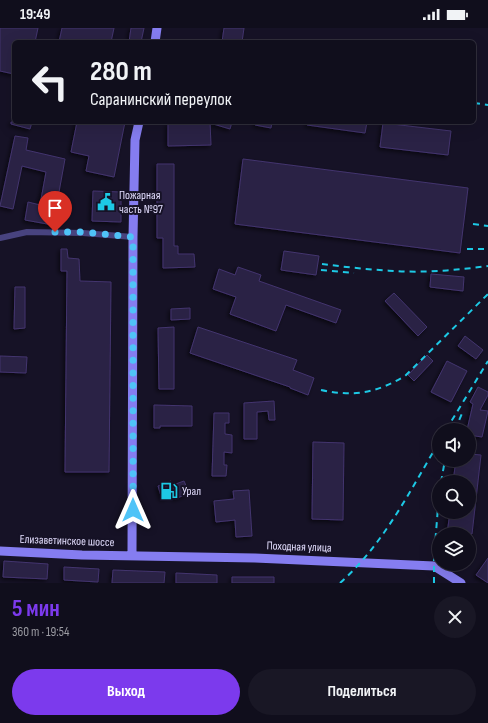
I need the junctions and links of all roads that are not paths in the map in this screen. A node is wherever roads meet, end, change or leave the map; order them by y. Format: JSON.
{"nodes":[{"id":1,"x":157,"y":28,"type":"edge"},
{"id":2,"x":155,"y":40,"type":"edge"},
{"id":3,"x":139,"y":124,"type":"edge"},
{"id":4,"x":133,"y":237,"type":"junction"},
{"id":5,"x":0,"y":238,"type":"edge"},
{"id":6,"x":0,"y":551,"type":"edge"},
{"id":7,"x":132,"y":555,"type":"junction"},
{"id":8,"x":461,"y":583,"type":"edge"}],
"edges":[{"from":1,"to":2,"type":"main road"},
{"from":3,"to":4,"type":"main road"},
{"from":4,"to":5,"type":"street"},
{"from":4,"to":7,"type":"main road"},
{"from":6,"to":7,"type":"main road","name":"Елизаветинское шоссе"},
{"from":7,"to":8,"type":"main road","name":"Походная улица"}]}
